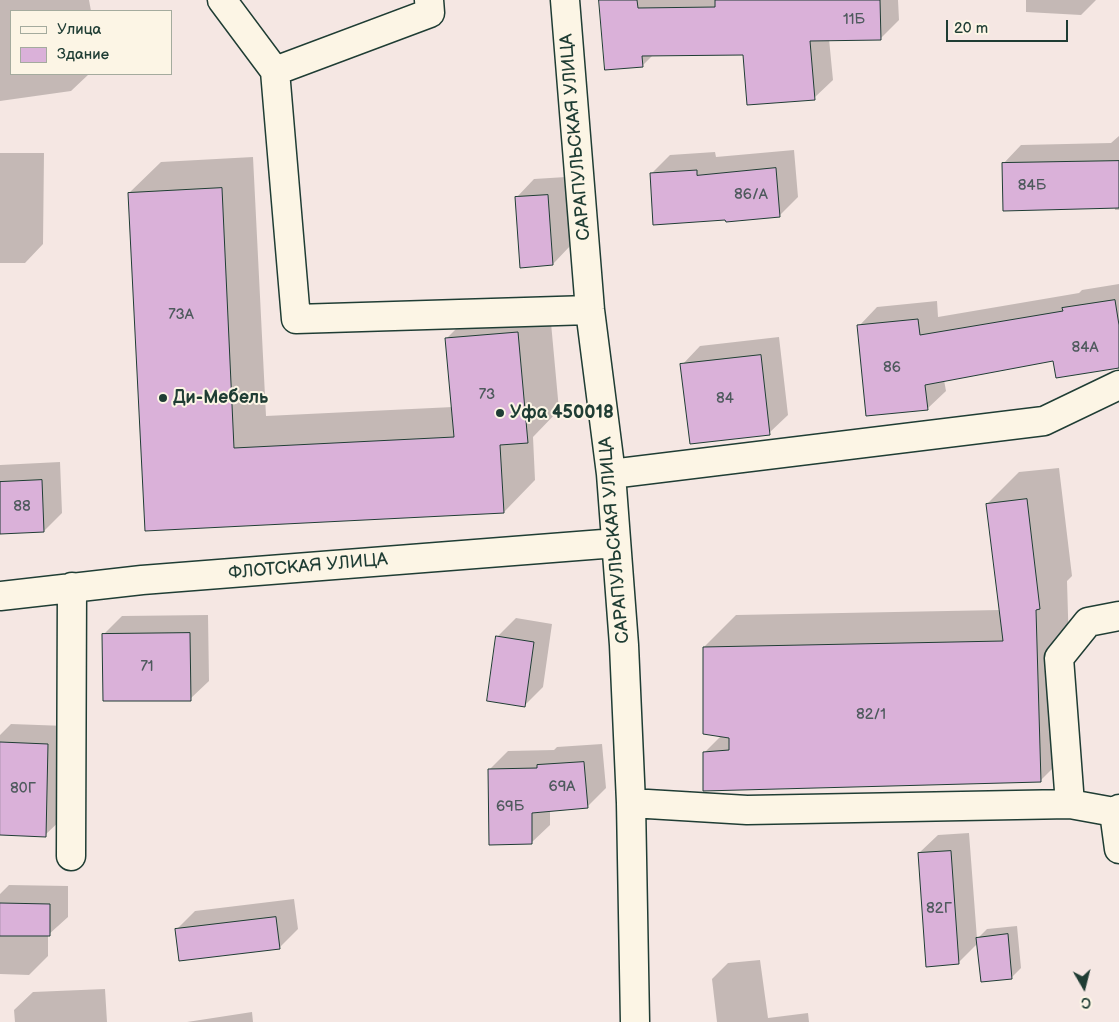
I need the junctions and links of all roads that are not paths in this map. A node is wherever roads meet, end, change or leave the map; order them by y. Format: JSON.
{"nodes":[{"id":1,"x":222,"y":0,"type":"edge"},
{"id":2,"x":429,"y":0,"type":"edge"},
{"id":3,"x":564,"y":0,"type":"edge"},
{"id":4,"x":275,"y":71,"type":"junction"},
{"id":5,"x":590,"y":310,"type":"junction"},
{"id":6,"x":1119,"y":385,"type":"edge"},
{"id":7,"x":611,"y":474,"type":"junction"},
{"id":8,"x":616,"y":543,"type":"junction"},
{"id":9,"x":72,"y":587,"type":"junction"},
{"id":10,"x":0,"y":596,"type":"edge"},
{"id":11,"x":1119,"y":616,"type":"edge"},
{"id":12,"x":631,"y":803,"type":"junction"},
{"id":13,"x":1070,"y":804,"type":"junction"},
{"id":14,"x":1117,"y":810,"type":"edge"},
{"id":15,"x":1119,"y":849,"type":"edge"},
{"id":16,"x":71,"y":856,"type":"dead end"},
{"id":17,"x":635,"y":1022,"type":"edge"}],
"edges":[{"from":1,"to":4,"type":"street"},
{"from":2,"to":4,"type":"street"},
{"from":3,"to":5,"type":"street","name":"САРАПУЛЬСКАЯ УЛИЦА"},
{"from":4,"to":5,"type":"street"},
{"from":5,"to":7,"type":"street","name":"САРАПУЛЬСКАЯ УЛИЦА"},
{"from":6,"to":7,"type":"street"},
{"from":7,"to":8,"type":"street","name":"САРАПУЛЬСКАЯ УЛИЦА"},
{"from":8,"to":9,"type":"street","name":"ФЛОТСКАЯ УЛИЦА"},
{"from":8,"to":12,"type":"street","name":"САРАПУЛЬСКАЯ УЛИЦА"},
{"from":9,"to":10,"type":"street","name":"ФЛОТСКАЯ УЛИЦА"},
{"from":9,"to":16,"type":"street"},
{"from":11,"to":13,"type":"street"},
{"from":12,"to":13,"type":"street"},
{"from":12,"to":17,"type":"street","name":"САРАПУЛЬСКАЯ УЛИЦА"},
{"from":13,"to":14,"type":"street"},
{"from":14,"to":15,"type":"street"}]}
